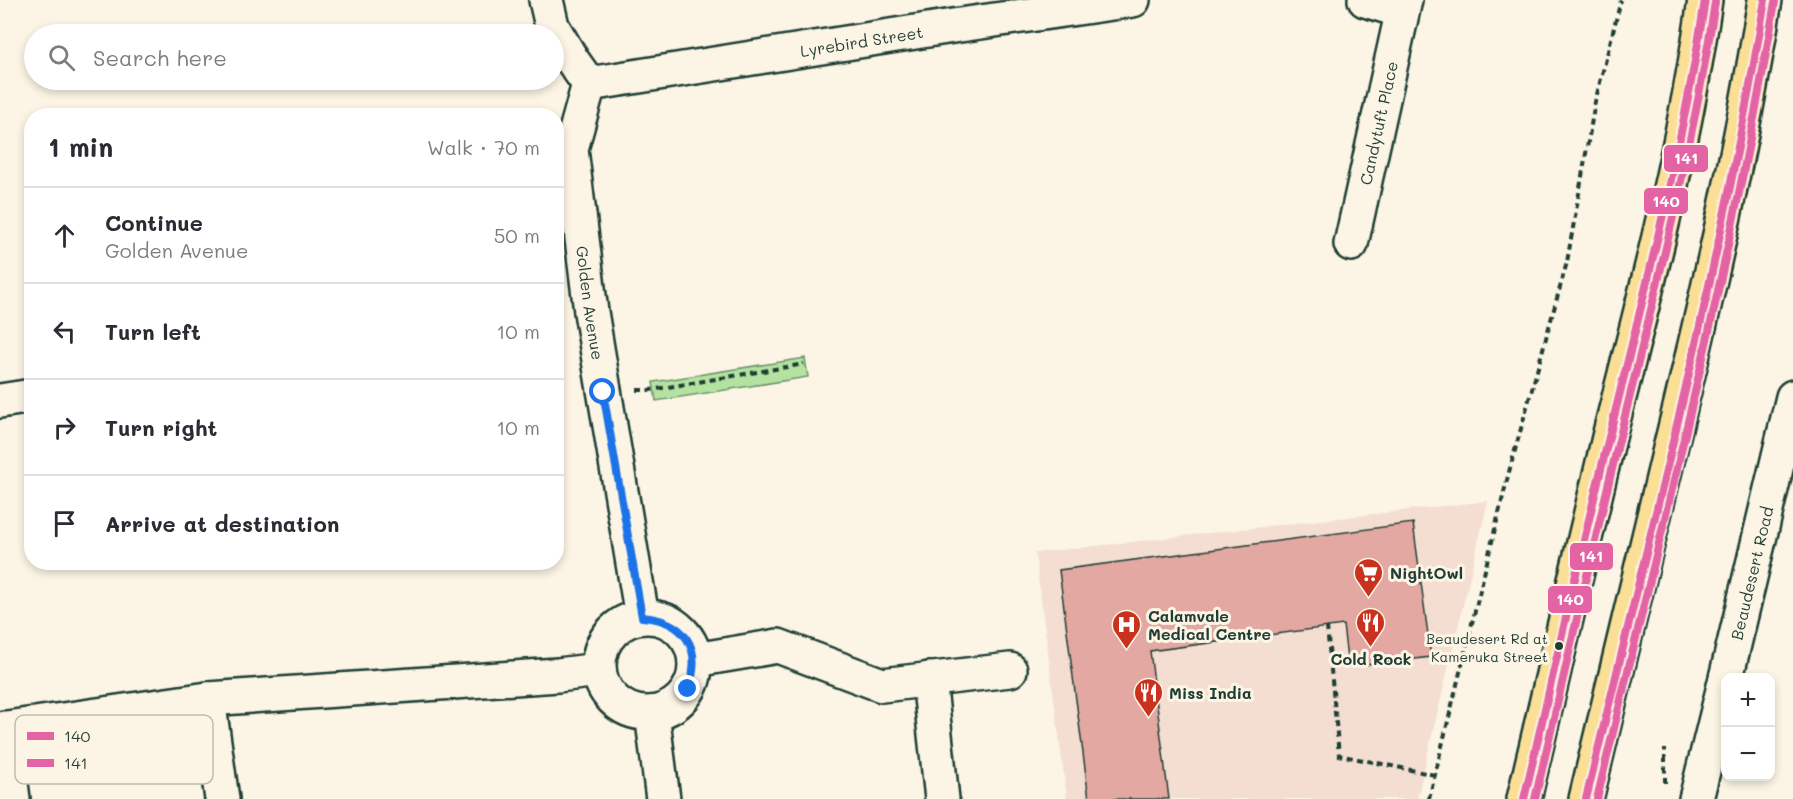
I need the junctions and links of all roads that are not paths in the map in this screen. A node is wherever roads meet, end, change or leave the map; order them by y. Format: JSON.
{"nodes":[{"id":1,"x":546,"y":0,"type":"edge"},
{"id":2,"x":1133,"y":0,"type":"edge"},
{"id":3,"x":1365,"y":0,"type":"edge"},
{"id":4,"x":1705,"y":0,"type":"edge"},
{"id":5,"x":1765,"y":0,"type":"edge"},
{"id":6,"x":1404,"y":5,"type":"edge"},
{"id":7,"x":552,"y":24,"type":"edge"},
{"id":8,"x":564,"y":46,"type":"edge"},
{"id":9,"x":589,"y":84,"type":"junction"},
{"id":10,"x":1351,"y":244,"type":"dead end"},
{"id":11,"x":24,"y":397,"type":"edge"},
{"id":12,"x":1793,"y":397,"type":"edge"},
{"id":13,"x":0,"y":401,"type":"edge"},
{"id":14,"x":642,"y":617,"type":"junction"},
{"id":15,"x":694,"y":660,"type":"junction"},
{"id":16,"x":599,"y":670,"type":"junction"},
{"id":17,"x":1010,"y":670,"type":"dead end"},
{"id":18,"x":1727,"y":673,"type":"edge"},
{"id":19,"x":929,"y":679,"type":"junction"},
{"id":20,"x":1721,"y":698,"type":"edge"},
{"id":21,"x":208,"y":699,"type":"junction"},
{"id":22,"x":652,"y":712,"type":"junction"},
{"id":23,"x":98,"y":715,"type":"edge"},
{"id":24,"x":210,"y":715,"type":"edge"},
{"id":25,"x":2,"y":729,"type":"edge"},
{"id":26,"x":213,"y":735,"type":"edge"},
{"id":27,"x":13,"y":799,"type":"edge"},
{"id":28,"x":222,"y":799,"type":"edge"},
{"id":29,"x":663,"y":799,"type":"edge"},
{"id":30,"x":942,"y":799,"type":"edge"},
{"id":31,"x":1524,"y":799,"type":"edge"},
{"id":32,"x":1586,"y":799,"type":"edge"},
{"id":33,"x":1696,"y":799,"type":"edge"}],
"edges":[{"from":1,"to":7,"type":"street"},
{"from":2,"to":9,"type":"street","name":"Lyrebird Street"},
{"from":3,"to":6,"type":"street"},
{"from":4,"to":31,"type":"highway"},
{"from":5,"to":32,"type":"highway"},
{"from":6,"to":10,"type":"street","name":"Candytuft Place"},
{"from":8,"to":9,"type":"street"},
{"from":9,"to":14,"type":"street","name":"Golden Avenue"},
{"from":11,"to":13,"type":"street"},
{"from":12,"to":18,"type":"street","name":"Beaudesert Road"},
{"from":14,"to":15,"type":"street"},
{"from":14,"to":16,"type":"street"},
{"from":15,"to":19,"type":"street"},
{"from":15,"to":22,"type":"street"},
{"from":16,"to":21,"type":"street"},
{"from":16,"to":22,"type":"street"},
{"from":17,"to":19,"type":"street"},
{"from":19,"to":30,"type":"street"},
{"from":20,"to":33,"type":"street","name":"Beaudesert Road"},
{"from":21,"to":23,"type":"street"},
{"from":21,"to":24,"type":"street"},
{"from":22,"to":29,"type":"street"},
{"from":25,"to":27,"type":"street"},
{"from":26,"to":28,"type":"street"}]}
